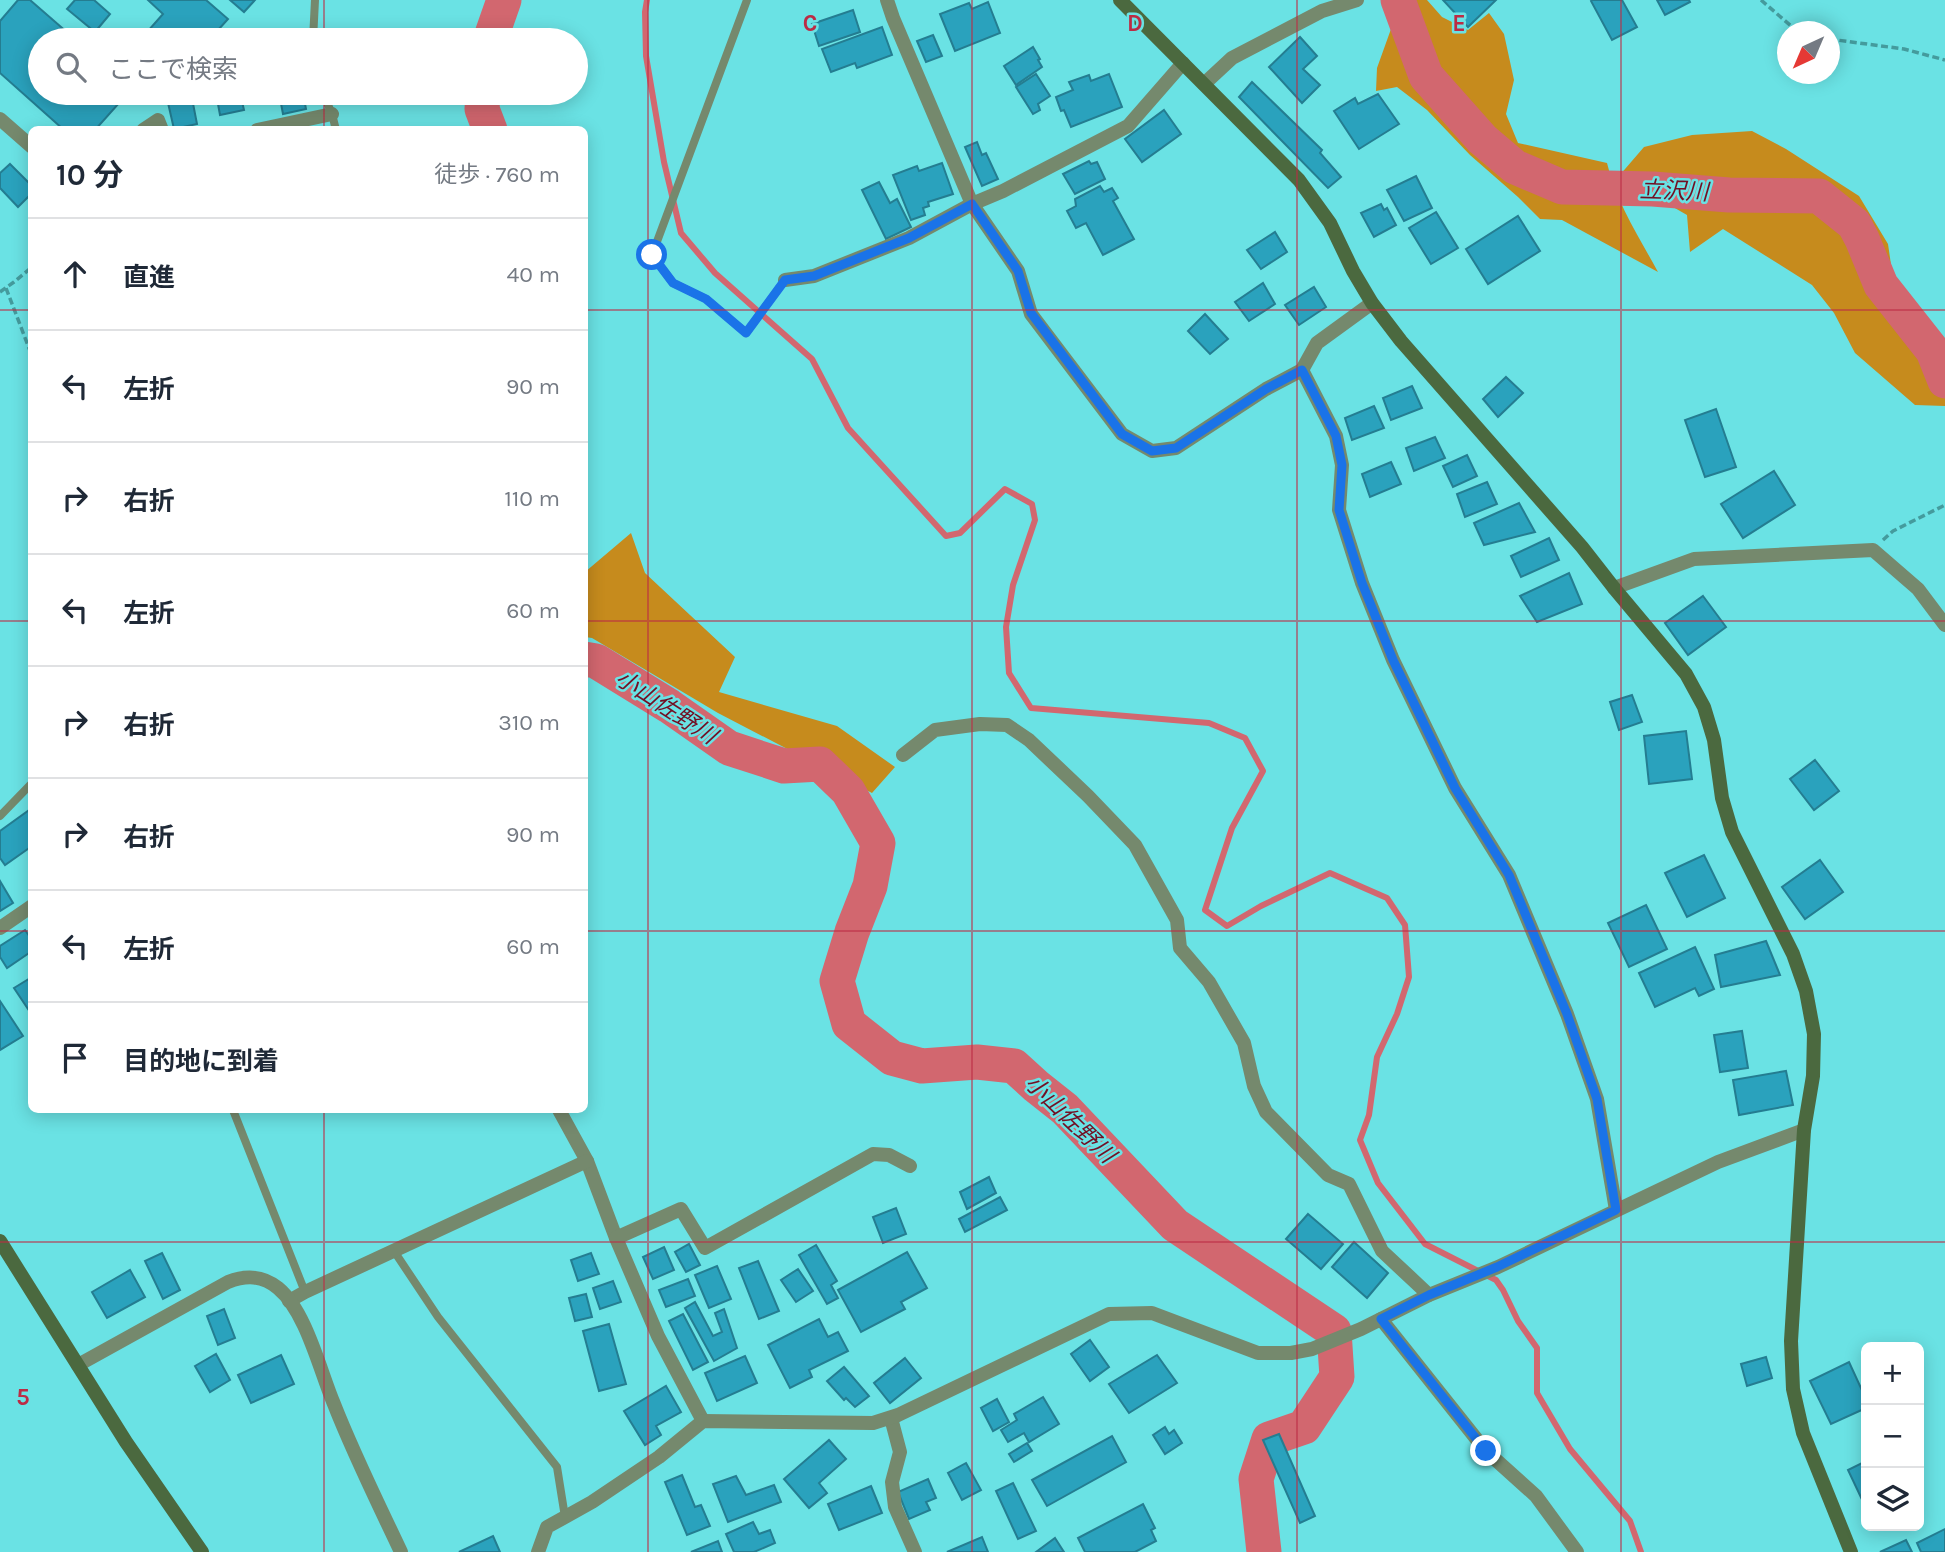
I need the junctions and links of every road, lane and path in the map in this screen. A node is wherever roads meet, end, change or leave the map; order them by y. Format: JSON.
{"nodes":[{"id":1,"x":315,"y":0,"type":"edge"},
{"id":2,"x":747,"y":0,"type":"edge"},
{"id":3,"x":887,"y":0,"type":"edge"},
{"id":4,"x":1120,"y":0,"type":"edge"},
{"id":5,"x":1357,"y":0,"type":"edge"},
{"id":6,"x":1761,"y":0,"type":"edge"},
{"id":7,"x":1785,"y":21,"type":"edge"},
{"id":8,"x":314,"y":28,"type":"edge"},
{"id":9,"x":1840,"y":40,"type":"edge"},
{"id":10,"x":1945,"y":60,"type":"edge"},
{"id":11,"x":1183,"y":64,"type":"junction"},
{"id":12,"x":1204,"y":84,"type":"junction"},
{"id":13,"x":328,"y":105,"type":"edge"},
{"id":14,"x":332,"y":114,"type":"junction"},
{"id":15,"x":0,"y":119,"type":"edge"},
{"id":16,"x":276,"y":126,"type":"edge"},
{"id":17,"x":335,"y":126,"type":"edge"},
{"id":18,"x":28,"y":144,"type":"edge"},
{"id":19,"x":972,"y":204,"type":"junction"},
{"id":20,"x":28,"y":270,"type":"edge"},
{"id":21,"x":785,"y":280,"type":"joint"},
{"id":22,"x":6,"y":288,"type":"junction"},
{"id":23,"x":0,"y":292,"type":"edge"},
{"id":24,"x":1372,"y":303,"type":"junction"},
{"id":25,"x":28,"y":346,"type":"edge"},
{"id":26,"x":1302,"y":370,"type":"junction"},
{"id":27,"x":1945,"y":505,"type":"edge"},
{"id":28,"x":1873,"y":550,"type":"junction"},
{"id":29,"x":1614,"y":589,"type":"junction"},
{"id":30,"x":1945,"y":625,"type":"edge"},
{"id":31,"x":903,"y":755,"type":"dead end"},
{"id":32,"x":28,"y":787,"type":"edge"},
{"id":33,"x":0,"y":816,"type":"edge"},
{"id":34,"x":28,"y":909,"type":"edge"},
{"id":35,"x":0,"y":928,"type":"edge"},
{"id":36,"x":234,"y":1113,"type":"edge"},
{"id":37,"x":561,"y":1113,"type":"edge"},
{"id":38,"x":1804,"y":1130,"type":"junction"},
{"id":39,"x":587,"y":1161,"type":"junction"},
{"id":40,"x":910,"y":1166,"type":"dead end"},
{"id":41,"x":1616,"y":1210,"type":"junction"},
{"id":42,"x":616,"y":1238,"type":"junction"},
{"id":43,"x":0,"y":1241,"type":"edge"},
{"id":44,"x":394,"y":1251,"type":"junction"},
{"id":45,"x":305,"y":1292,"type":"junction"},
{"id":46,"x":1429,"y":1295,"type":"junction"},
{"id":47,"x":289,"y":1301,"type":"junction"},
{"id":48,"x":1381,"y":1319,"type":"junction"},
{"id":49,"x":78,"y":1366,"type":"junction"},
{"id":50,"x":891,"y":1418,"type":"junction"},
{"id":51,"x":703,"y":1421,"type":"junction"},
{"id":52,"x":565,"y":1517,"type":"junction"},
{"id":53,"x":202,"y":1552,"type":"edge"},
{"id":54,"x":401,"y":1552,"type":"edge"},
{"id":55,"x":538,"y":1552,"type":"edge"},
{"id":56,"x":915,"y":1552,"type":"edge"},
{"id":57,"x":1577,"y":1552,"type":"edge"},
{"id":58,"x":1851,"y":1552,"type":"edge"}],
"edges":[{"from":1,"to":8,"type":"lane"},
{"from":2,"to":21,"type":"lane"},
{"from":3,"to":19,"type":"street"},
{"from":4,"to":11,"type":"street"},
{"from":5,"to":12,"type":"street"},
{"from":6,"to":7,"type":"path"},
{"from":9,"to":10,"type":"path"},
{"from":11,"to":12,"type":"street"},
{"from":11,"to":19,"type":"street"},
{"from":12,"to":24,"type":"street"},
{"from":13,"to":14,"type":"lane"},
{"from":14,"to":16,"type":"street"},
{"from":14,"to":17,"type":"lane"},
{"from":15,"to":18,"type":"street"},
{"from":19,"to":21,"type":"street"},
{"from":19,"to":26,"type":"street"},
{"from":20,"to":22,"type":"path"},
{"from":22,"to":23,"type":"path"},
{"from":22,"to":25,"type":"path"},
{"from":24,"to":26,"type":"street"},
{"from":24,"to":29,"type":"street"},
{"from":26,"to":41,"type":"street"},
{"from":27,"to":28,"type":"path"},
{"from":28,"to":29,"type":"street"},
{"from":28,"to":30,"type":"street"},
{"from":29,"to":38,"type":"street"},
{"from":31,"to":46,"type":"street"},
{"from":32,"to":33,"type":"lane"},
{"from":34,"to":35,"type":"street"},
{"from":36,"to":45,"type":"lane"},
{"from":37,"to":39,"type":"street"},
{"from":38,"to":41,"type":"street"},
{"from":38,"to":58,"type":"street"},
{"from":39,"to":42,"type":"street"},
{"from":39,"to":44,"type":"street"},
{"from":40,"to":42,"type":"street"},
{"from":41,"to":46,"type":"street"},
{"from":42,"to":51,"type":"street"},
{"from":43,"to":49,"type":"street"},
{"from":44,"to":45,"type":"street"},
{"from":44,"to":52,"type":"lane"},
{"from":45,"to":47,"type":"street"},
{"from":46,"to":48,"type":"street"},
{"from":47,"to":49,"type":"street"},
{"from":47,"to":54,"type":"street"},
{"from":48,"to":50,"type":"street"},
{"from":48,"to":57,"type":"street"},
{"from":49,"to":53,"type":"street"},
{"from":50,"to":51,"type":"street"},
{"from":50,"to":56,"type":"street"},
{"from":51,"to":52,"type":"street"},
{"from":52,"to":55,"type":"street"}]}
